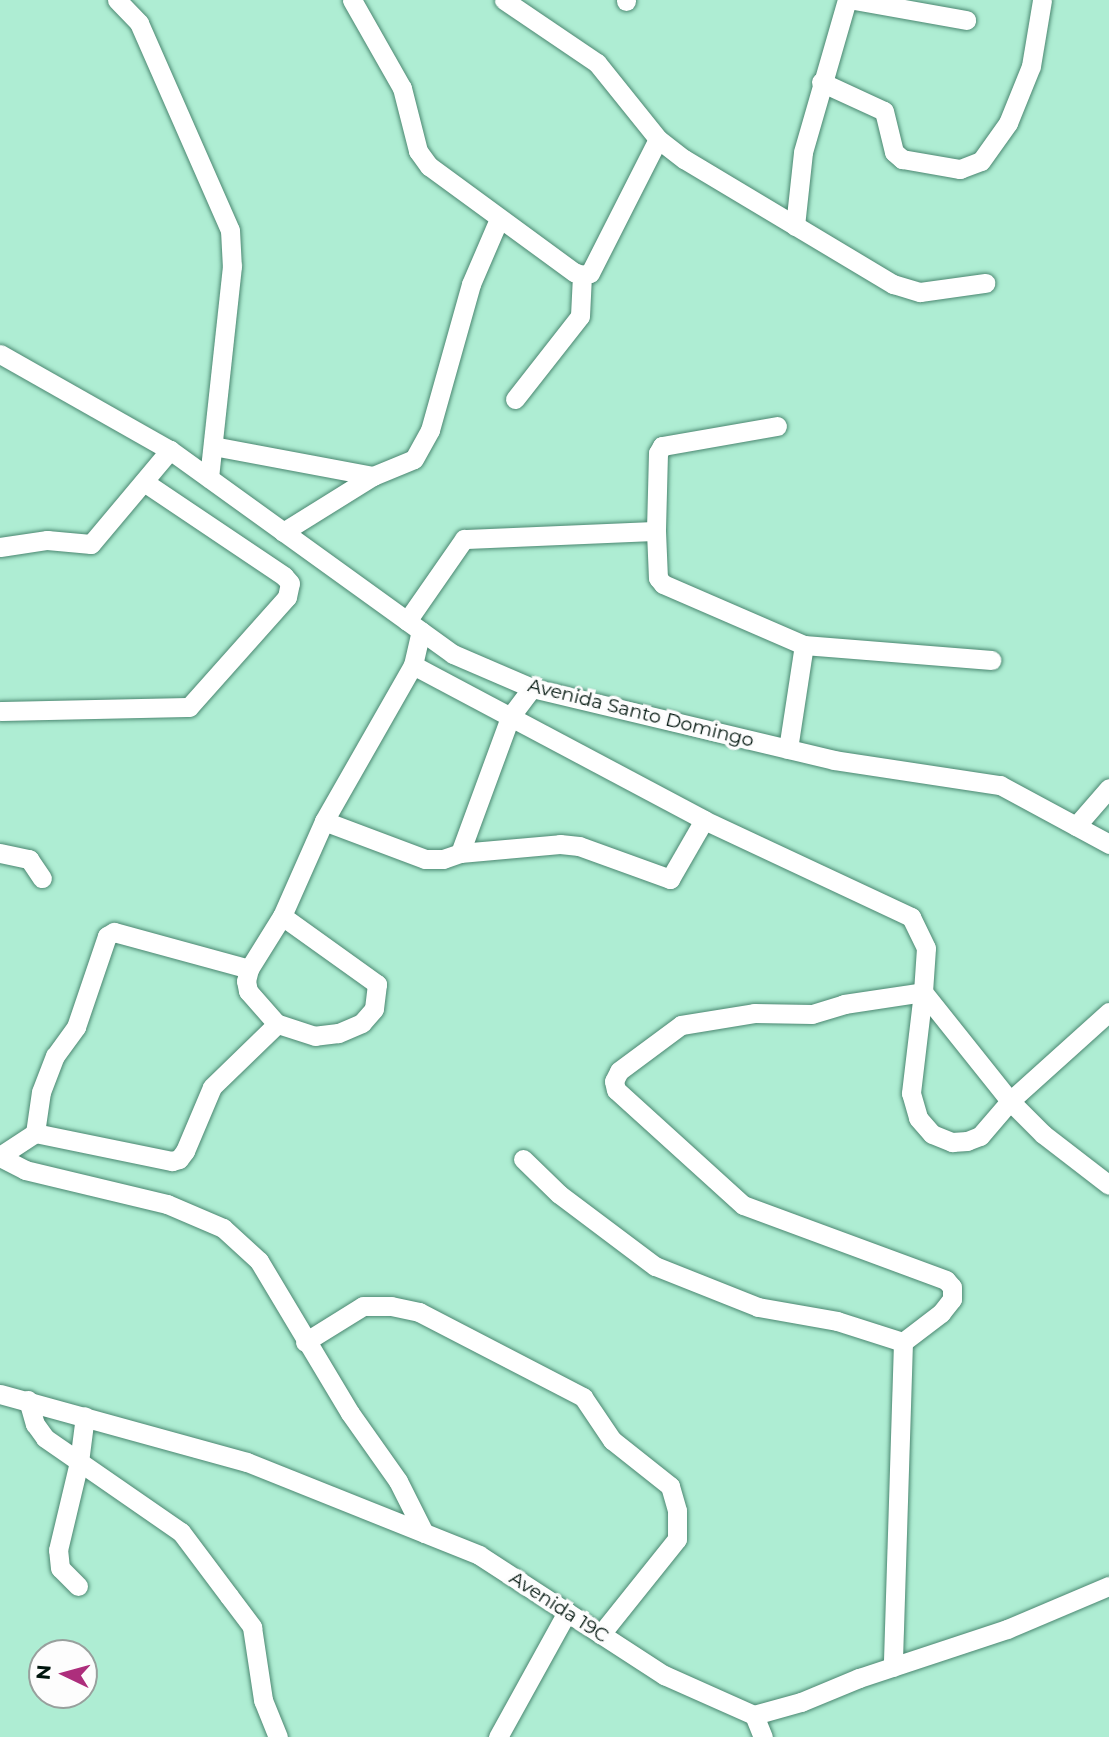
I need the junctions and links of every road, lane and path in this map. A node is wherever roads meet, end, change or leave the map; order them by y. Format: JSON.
{"nodes":[{"id":1,"x":117,"y":0,"type":"edge"},
{"id":2,"x":352,"y":0,"type":"edge"},
{"id":3,"x":504,"y":0,"type":"edge"},
{"id":4,"x":847,"y":0,"type":"edge"},
{"id":5,"x":854,"y":0,"type":"edge"},
{"id":6,"x":1042,"y":0,"type":"edge"},
{"id":7,"x":966,"y":20,"type":"dead end"},
{"id":8,"x":821,"y":82,"type":"junction"},
{"id":9,"x":658,"y":139,"type":"junction"},
{"id":10,"x":499,"y":219,"type":"junction"},
{"id":11,"x":795,"y":226,"type":"junction"},
{"id":12,"x":582,"y":275,"type":"junction"},
{"id":13,"x":985,"y":283,"type":"dead end"},
{"id":14,"x":0,"y":354,"type":"edge"},
{"id":15,"x":515,"y":399,"type":"dead end"},
{"id":16,"x":777,"y":426,"type":"dead end"},
{"id":17,"x":213,"y":446,"type":"junction"},
{"id":18,"x":170,"y":450,"type":"junction"},
{"id":19,"x":373,"y":476,"type":"junction"},
{"id":20,"x":209,"y":478,"type":"junction"},
{"id":21,"x":144,"y":482,"type":"junction"},
{"id":22,"x":656,"y":531,"type":"junction"},
{"id":23,"x":283,"y":532,"type":"junction"},
{"id":24,"x":0,"y":547,"type":"edge"},
{"id":25,"x":414,"y":626,"type":"junction"},
{"id":26,"x":804,"y":645,"type":"junction"},
{"id":27,"x":991,"y":660,"type":"dead end"},
{"id":28,"x":413,"y":665,"type":"junction"},
{"id":29,"x":532,"y":688,"type":"junction"},
{"id":30,"x":0,"y":711,"type":"edge"},
{"id":31,"x":510,"y":717,"type":"junction"},
{"id":32,"x":788,"y":749,"type":"junction"},
{"id":33,"x":1109,"y":788,"type":"edge"},
{"id":34,"x":704,"y":820,"type":"junction"},
{"id":35,"x":324,"y":821,"type":"junction"},
{"id":36,"x":1076,"y":826,"type":"junction"},
{"id":37,"x":1109,"y":844,"type":"edge"},
{"id":38,"x":0,"y":853,"type":"edge"},
{"id":39,"x":460,"y":853,"type":"junction"},
{"id":40,"x":42,"y":878,"type":"dead end"},
{"id":41,"x":282,"y":916,"type":"junction"},
{"id":42,"x":249,"y":969,"type":"junction"},
{"id":43,"x":923,"y":992,"type":"junction"},
{"id":44,"x":1109,"y":1012,"type":"edge"},
{"id":45,"x":277,"y":1024,"type":"junction"},
{"id":46,"x":1010,"y":1101,"type":"junction"},
{"id":47,"x":35,"y":1133,"type":"junction"},
{"id":48,"x":0,"y":1156,"type":"edge"},
{"id":49,"x":523,"y":1159,"type":"dead end"},
{"id":50,"x":1109,"y":1185,"type":"edge"},
{"id":51,"x":305,"y":1342,"type":"junction"},
{"id":52,"x":903,"y":1342,"type":"junction"},
{"id":53,"x":0,"y":1394,"type":"edge"},
{"id":54,"x":27,"y":1400,"type":"junction"},
{"id":55,"x":85,"y":1416,"type":"junction"},
{"id":56,"x":79,"y":1462,"type":"junction"},
{"id":57,"x":424,"y":1533,"type":"junction"},
{"id":58,"x":78,"y":1586,"type":"dead end"},
{"id":59,"x":1109,"y":1586,"type":"edge"},
{"id":60,"x":567,"y":1612,"type":"junction"},
{"id":61,"x":601,"y":1634,"type":"junction"},
{"id":62,"x":893,"y":1667,"type":"junction"},
{"id":63,"x":754,"y":1715,"type":"junction"},
{"id":64,"x":278,"y":1737,"type":"edge"},
{"id":65,"x":498,"y":1737,"type":"edge"},
{"id":66,"x":763,"y":1737,"type":"edge"}],
"edges":[{"from":1,"to":17,"type":"street"},
{"from":2,"to":10,"type":"street"},
{"from":3,"to":9,"type":"street"},
{"from":4,"to":8,"type":"street"},
{"from":5,"to":7,"type":"street"},
{"from":6,"to":8,"type":"street"},
{"from":8,"to":11,"type":"street"},
{"from":9,"to":11,"type":"street"},
{"from":9,"to":12,"type":"street"},
{"from":10,"to":12,"type":"street"},
{"from":10,"to":19,"type":"street"},
{"from":11,"to":13,"type":"street"},
{"from":12,"to":15,"type":"street"},
{"from":14,"to":18,"type":"street","name":"Avenida Santo Domingo"},
{"from":16,"to":22,"type":"street"},
{"from":17,"to":19,"type":"street"},
{"from":17,"to":20,"type":"street"},
{"from":18,"to":20,"type":"street","name":"Avenida Santo Domingo"},
{"from":18,"to":21,"type":"street"},
{"from":19,"to":23,"type":"street"},
{"from":20,"to":23,"type":"street","name":"Avenida Santo Domingo"},
{"from":21,"to":24,"type":"street"},
{"from":21,"to":30,"type":"street"},
{"from":22,"to":25,"type":"street"},
{"from":22,"to":26,"type":"street"},
{"from":23,"to":25,"type":"street","name":"Avenida Santo Domingo"},
{"from":25,"to":28,"type":"street"},
{"from":25,"to":29,"type":"street","name":"Avenida Santo Domingo"},
{"from":26,"to":27,"type":"street"},
{"from":26,"to":32,"type":"street"},
{"from":28,"to":31,"type":"street"},
{"from":28,"to":35,"type":"street"},
{"from":29,"to":31,"type":"street"},
{"from":29,"to":32,"type":"street","name":"Avenida Santo Domingo"},
{"from":31,"to":34,"type":"street"},
{"from":31,"to":39,"type":"street"},
{"from":32,"to":36,"type":"street","name":"Avenida Santo Domingo"},
{"from":33,"to":36,"type":"street"},
{"from":34,"to":39,"type":"street"},
{"from":34,"to":43,"type":"street"},
{"from":35,"to":39,"type":"street"},
{"from":35,"to":41,"type":"street"},
{"from":36,"to":37,"type":"street","name":"Avenida Santo Domingo"},
{"from":38,"to":40,"type":"street"},
{"from":41,"to":42,"type":"street"},
{"from":41,"to":45,"type":"street"},
{"from":42,"to":45,"type":"street"},
{"from":42,"to":47,"type":"street"},
{"from":43,"to":46,"type":"street"},
{"from":43,"to":46,"type":"street"},
{"from":43,"to":52,"type":"street"},
{"from":44,"to":46,"type":"street"},
{"from":45,"to":47,"type":"street"},
{"from":46,"to":50,"type":"street"},
{"from":47,"to":48,"type":"street"},
{"from":48,"to":51,"type":"street"},
{"from":49,"to":52,"type":"street"},
{"from":51,"to":57,"type":"street"},
{"from":51,"to":61,"type":"street"},
{"from":52,"to":62,"type":"street"},
{"from":53,"to":54,"type":"street","name":"Avenida 19C"},
{"from":54,"to":55,"type":"street","name":"Avenida 19C"},
{"from":54,"to":56,"type":"street"},
{"from":55,"to":56,"type":"street"},
{"from":55,"to":57,"type":"street","name":"Avenida 19C"},
{"from":56,"to":58,"type":"street"},
{"from":56,"to":64,"type":"street"},
{"from":57,"to":60,"type":"street","name":"Avenida 19C"},
{"from":59,"to":62,"type":"street"},
{"from":60,"to":61,"type":"street","name":"Avenida 19C"},
{"from":60,"to":65,"type":"street"},
{"from":61,"to":63,"type":"street","name":"Avenida 19C"},
{"from":62,"to":63,"type":"street"},
{"from":63,"to":66,"type":"street"}]}
